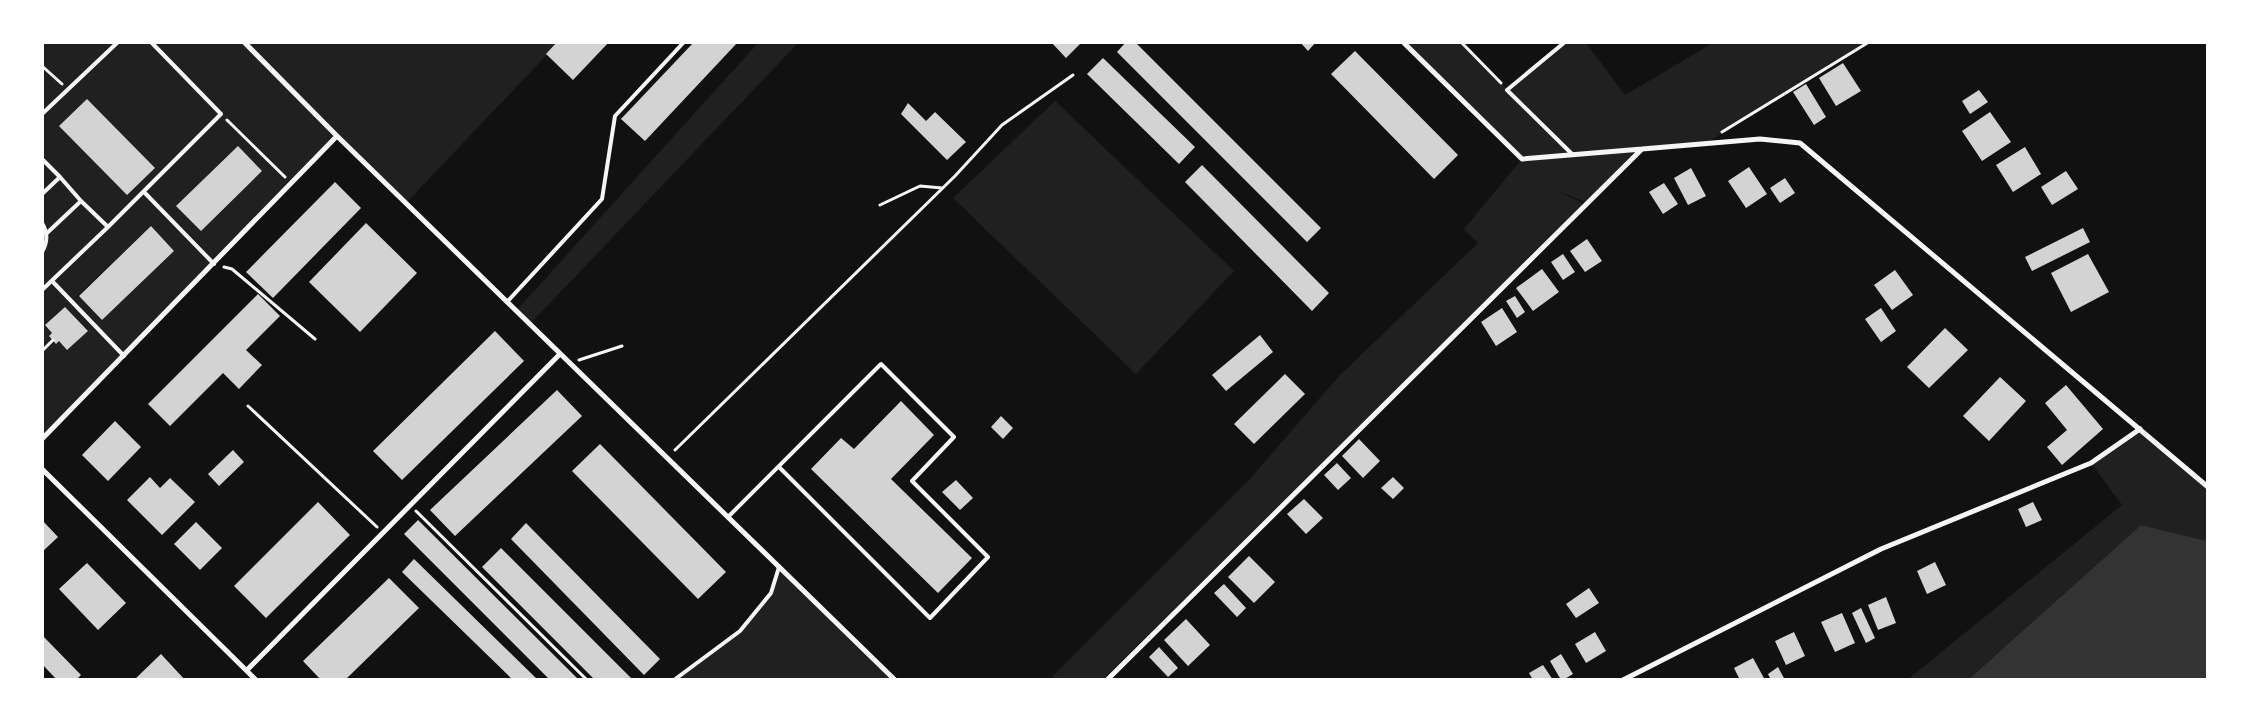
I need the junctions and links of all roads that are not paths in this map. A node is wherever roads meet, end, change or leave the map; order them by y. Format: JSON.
{"nodes":[{"id":1,"x":118,"y":42,"type":"edge"},
{"id":2,"x":151,"y":42,"type":"edge"},
{"id":3,"x":244,"y":42,"type":"edge"},
{"id":4,"x":684,"y":42,"type":"edge"},
{"id":5,"x":1403,"y":42,"type":"edge"},
{"id":6,"x":1565,"y":42,"type":"edge"},
{"id":7,"x":42,"y":114,"type":"edge"},
{"id":8,"x":337,"y":136,"type":"junction"},
{"id":9,"x":1642,"y":149,"type":"junction"},
{"id":10,"x":1572,"y":154,"type":"junction"},
{"id":11,"x":42,"y":160,"type":"edge"},
{"id":12,"x":60,"y":177,"type":"junction"},
{"id":13,"x":144,"y":192,"type":"junction"},
{"id":14,"x":42,"y":194,"type":"edge"},
{"id":15,"x":81,"y":201,"type":"junction"},
{"id":16,"x":42,"y":223,"type":"edge"},
{"id":17,"x":108,"y":227,"type":"junction"},
{"id":18,"x":47,"y":233,"type":"junction"},
{"id":19,"x":42,"y":252,"type":"edge"},
{"id":20,"x":214,"y":264,"type":"junction"},
{"id":21,"x":52,"y":281,"type":"junction"},
{"id":22,"x":42,"y":290,"type":"edge"},
{"id":23,"x":507,"y":302,"type":"junction"},
{"id":24,"x":560,"y":354,"type":"junction"},
{"id":25,"x":124,"y":356,"type":"junction"},
{"id":26,"x":2140,"y":430,"type":"junction"},
{"id":27,"x":42,"y":439,"type":"edge"},
{"id":28,"x":778,"y":467,"type":"junction"},
{"id":29,"x":42,"y":469,"type":"edge"},
{"id":30,"x":2206,"y":484,"type":"edge"},
{"id":31,"x":728,"y":517,"type":"junction"},
{"id":32,"x":779,"y":567,"type":"junction"},
{"id":33,"x":247,"y":670,"type":"junction"},
{"id":34,"x":256,"y":680,"type":"edge"},
{"id":35,"x":674,"y":680,"type":"edge"},
{"id":36,"x":895,"y":680,"type":"edge"},
{"id":37,"x":1108,"y":680,"type":"edge"},
{"id":38,"x":1623,"y":680,"type":"edge"}],
"edges":[{"from":1,"to":7,"type":"lane"},
{"from":2,"to":13,"type":"lane"},
{"from":3,"to":8,"type":"street"},
{"from":4,"to":23,"type":"lane"},
{"from":5,"to":10,"type":"street"},
{"from":6,"to":10,"type":"lane"},
{"from":8,"to":20,"type":"street"},
{"from":8,"to":23,"type":"street"},
{"from":9,"to":10,"type":"street"},
{"from":9,"to":26,"type":"street"},
{"from":9,"to":37,"type":"street"},
{"from":11,"to":12,"type":"lane"},
{"from":12,"to":14,"type":"lane"},
{"from":12,"to":15,"type":"lane"},
{"from":13,"to":17,"type":"lane"},
{"from":13,"to":20,"type":"lane"},
{"from":15,"to":17,"type":"lane"},
{"from":15,"to":18,"type":"lane"},
{"from":16,"to":18,"type":"lane"},
{"from":17,"to":21,"type":"lane"},
{"from":18,"to":19,"type":"lane"},
{"from":20,"to":25,"type":"street"},
{"from":21,"to":22,"type":"lane"},
{"from":21,"to":25,"type":"lane"},
{"from":23,"to":24,"type":"street"},
{"from":24,"to":31,"type":"street"},
{"from":24,"to":33,"type":"street"},
{"from":25,"to":27,"type":"street"},
{"from":26,"to":30,"type":"street"},
{"from":26,"to":38,"type":"street"},
{"from":28,"to":28,"type":"lane"},
{"from":28,"to":31,"type":"lane"},
{"from":29,"to":33,"type":"street"},
{"from":31,"to":32,"type":"street"},
{"from":32,"to":35,"type":"lane"},
{"from":32,"to":36,"type":"street"},
{"from":33,"to":34,"type":"street"}]}
